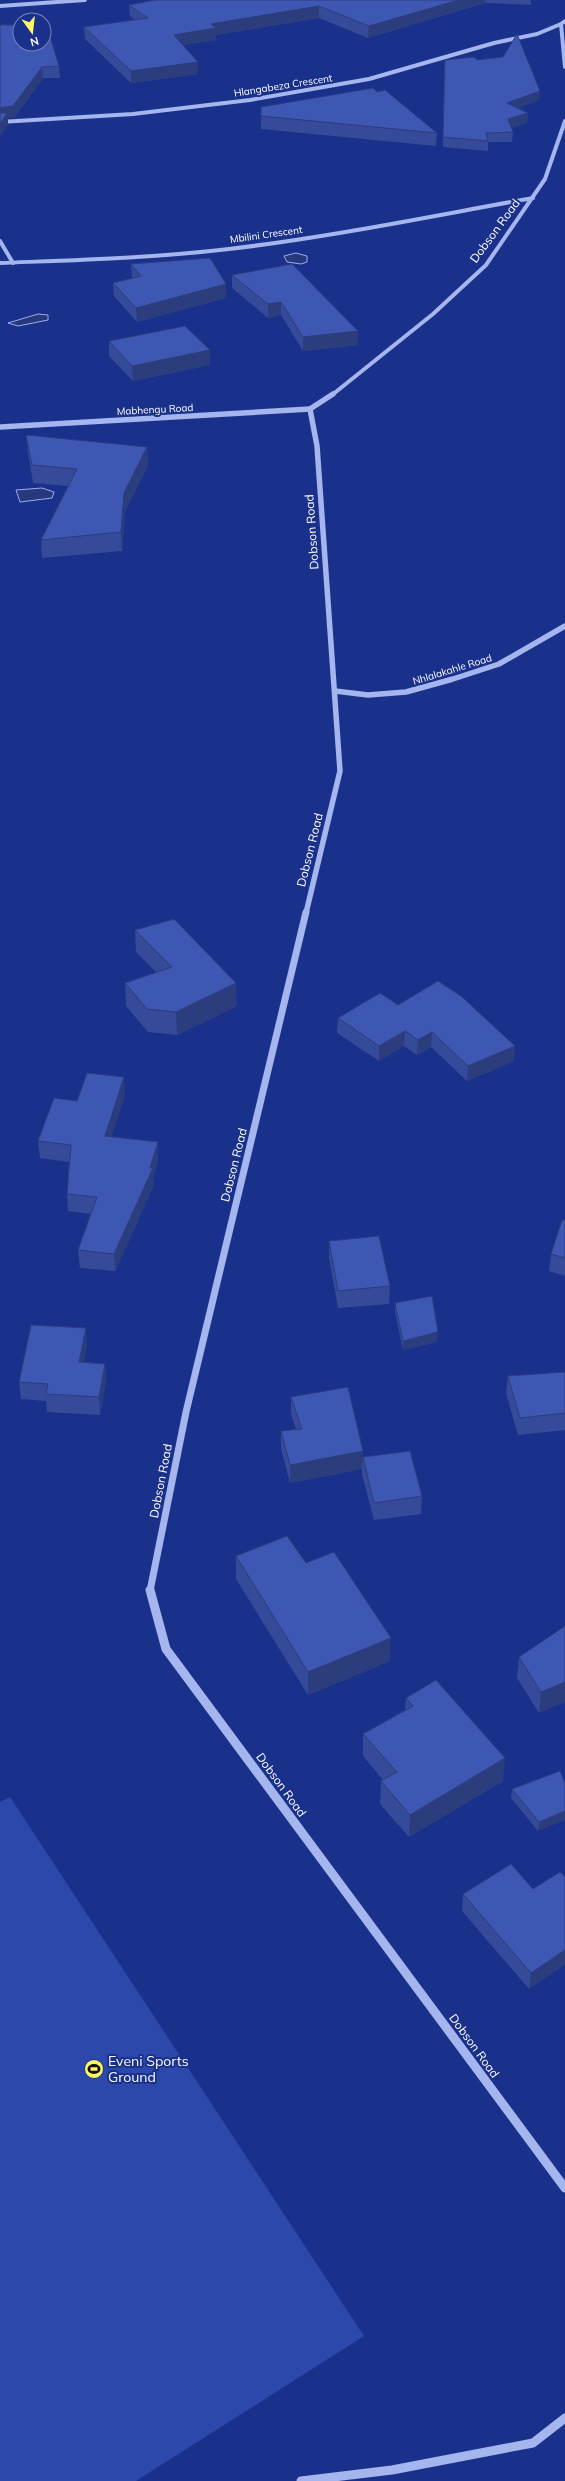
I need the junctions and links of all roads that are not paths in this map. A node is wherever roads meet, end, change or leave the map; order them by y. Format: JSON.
{"nodes":[{"id":1,"x":85,"y":0,"type":"edge"},
{"id":2,"x":0,"y":6,"type":"edge"},
{"id":3,"x":563,"y":22,"type":"edge"},
{"id":4,"x":565,"y":67,"type":"edge"},
{"id":5,"x":565,"y":121,"type":"edge"},
{"id":6,"x":0,"y":122,"type":"edge"},
{"id":7,"x":533,"y":198,"type":"junction"},
{"id":8,"x":0,"y":241,"type":"edge"},
{"id":9,"x":13,"y":263,"type":"junction"},
{"id":10,"x":0,"y":264,"type":"edge"},
{"id":11,"x":310,"y":410,"type":"junction"},
{"id":12,"x":0,"y":427,"type":"edge"},
{"id":13,"x":565,"y":626,"type":"edge"},
{"id":14,"x":335,"y":691,"type":"junction"},
{"id":15,"x":565,"y":2188,"type":"edge"},
{"id":16,"x":565,"y":2418,"type":"edge"},
{"id":17,"x":301,"y":2481,"type":"edge"}],
"edges":[{"from":1,"to":2,"type":"street"},
{"from":3,"to":4,"type":"street"},
{"from":3,"to":6,"type":"street","name":"Hlangabeza Crescent"},
{"from":5,"to":7,"type":"street","name":"Dobson Road"},
{"from":7,"to":9,"type":"street","name":"Mbilini Crescent"},
{"from":7,"to":11,"type":"street","name":"Dobson Road"},
{"from":8,"to":9,"type":"street"},
{"from":9,"to":10,"type":"street","name":"Mbilini Crescent"},
{"from":11,"to":12,"type":"street","name":"Mabhengu Road"},
{"from":11,"to":14,"type":"street","name":"Dobson Road"},
{"from":13,"to":14,"type":"street","name":"Nhlalakahle Road"},
{"from":14,"to":15,"type":"street","name":"Dobson Road"},
{"from":16,"to":17,"type":"street"}]}
